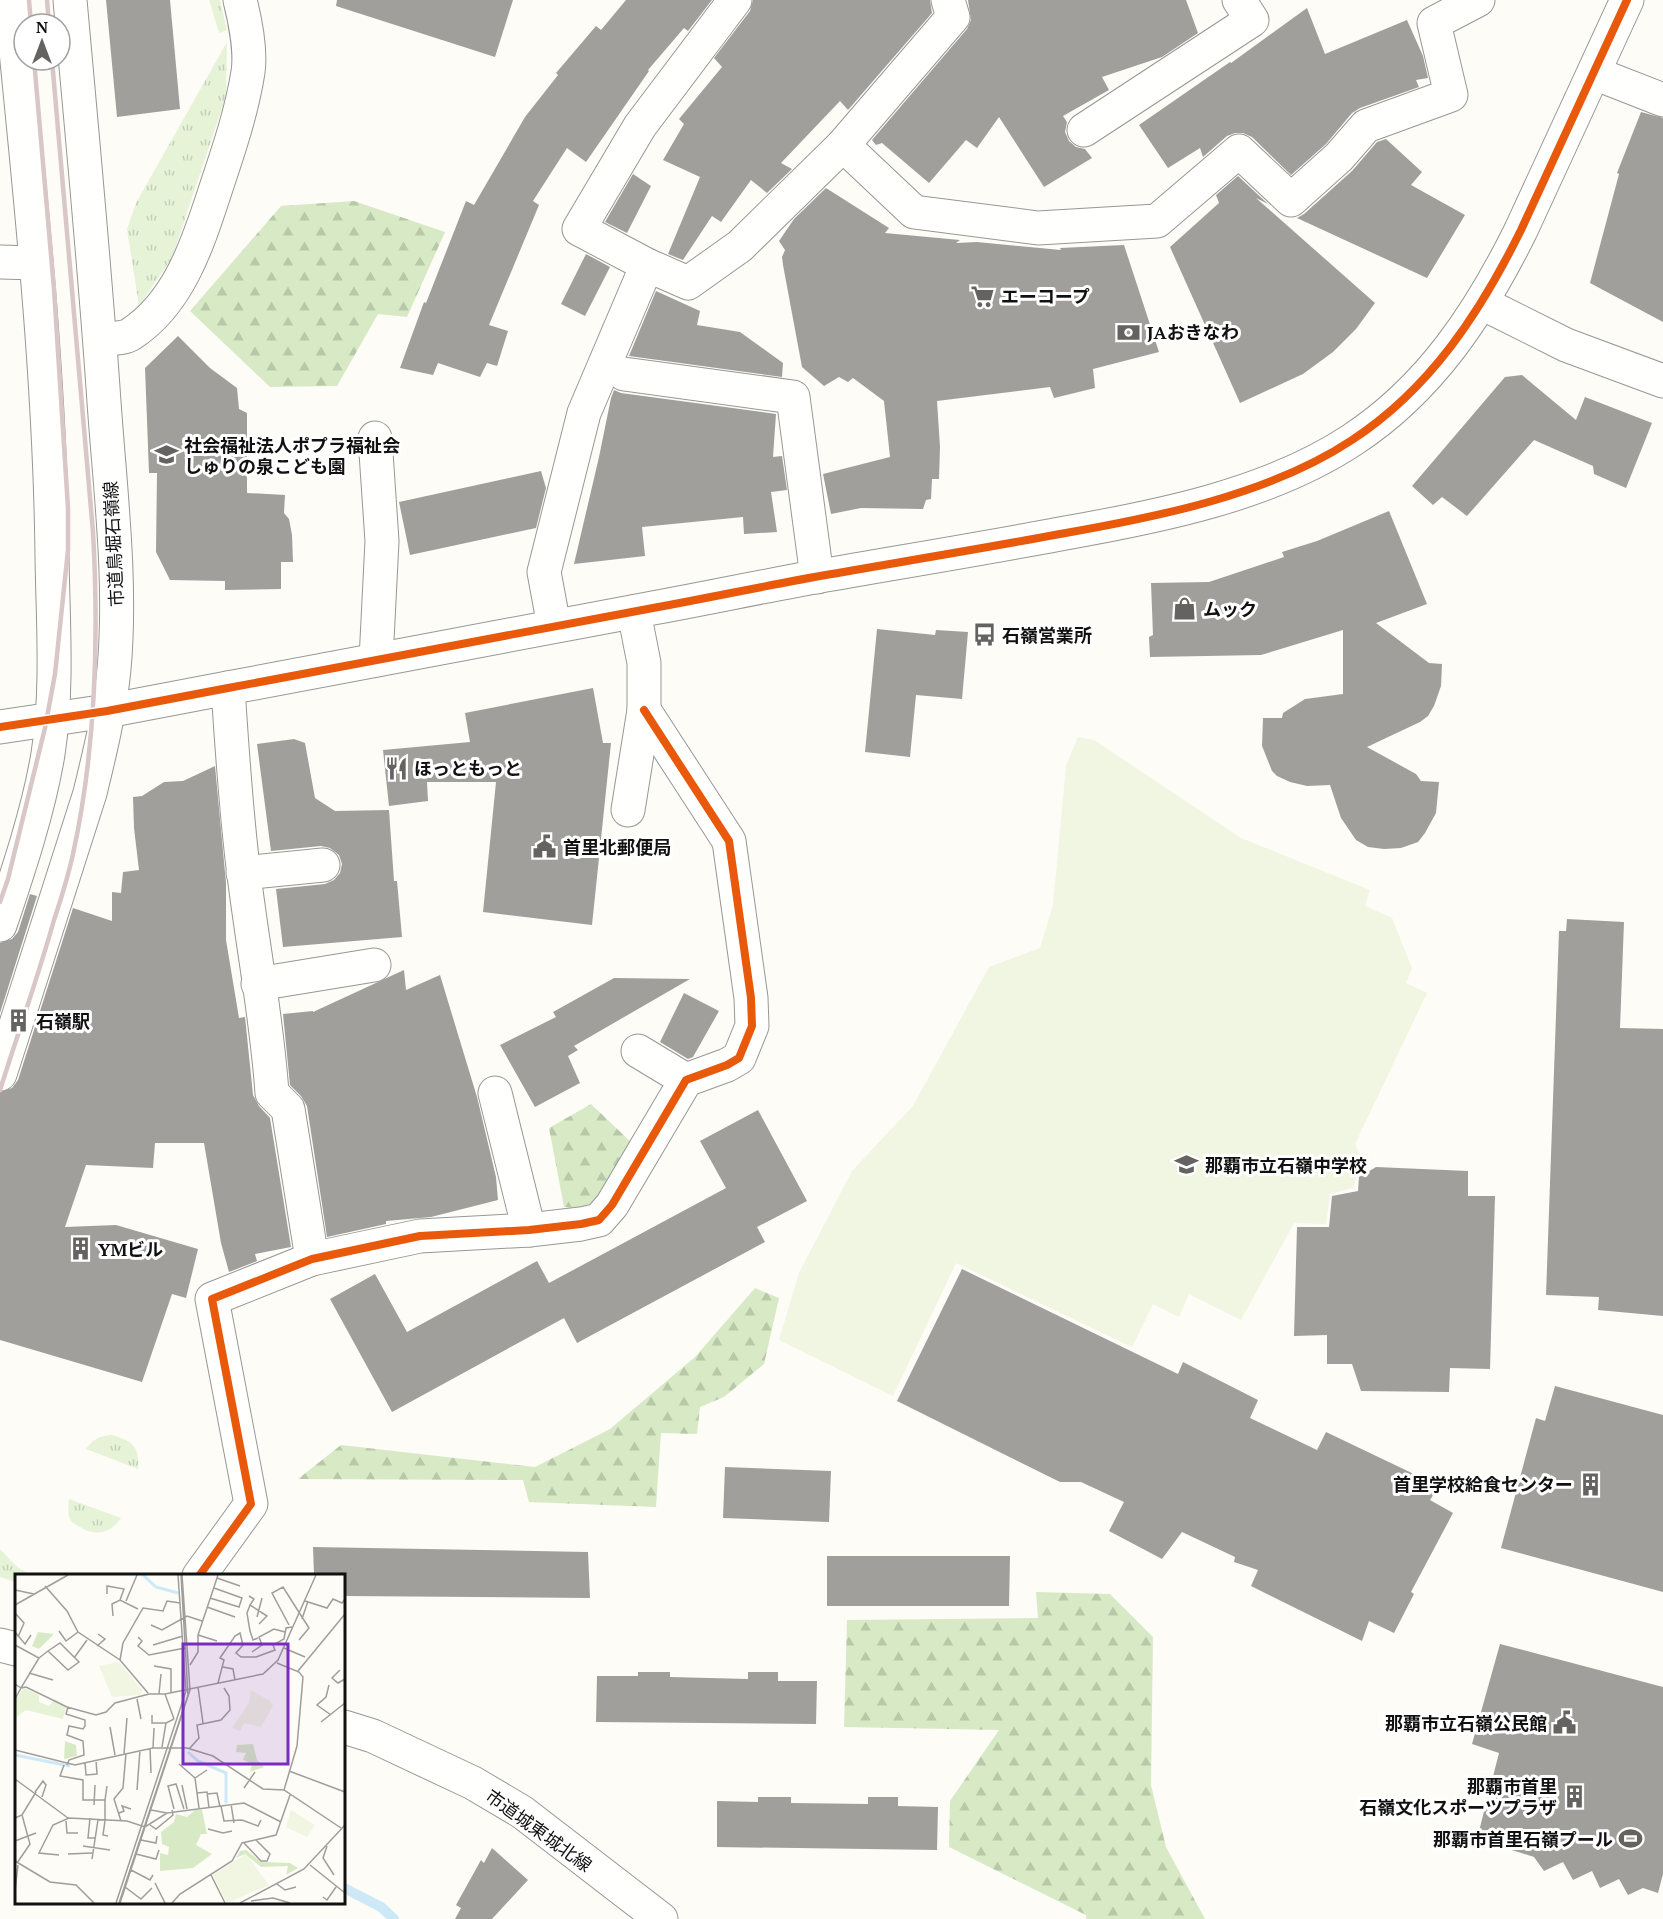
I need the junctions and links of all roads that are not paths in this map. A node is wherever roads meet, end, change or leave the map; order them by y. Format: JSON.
{"nodes":[{"id":1,"x":11,"y":0,"type":"edge"},
{"id":2,"x":70,"y":0,"type":"edge"},
{"id":3,"x":240,"y":0,"type":"edge"},
{"id":4,"x":735,"y":0,"type":"edge"},
{"id":5,"x":948,"y":0,"type":"edge"},
{"id":6,"x":1239,"y":0,"type":"edge"},
{"id":7,"x":1478,"y":0,"type":"edge"},
{"id":8,"x":1627,"y":0,"type":"edge"},
{"id":9,"x":9,"y":71,"type":"edge"},
{"id":10,"x":1594,"y":73,"type":"junction"},
{"id":11,"x":1663,"y":100,"type":"edge"},
{"id":12,"x":1084,"y":130,"type":"dead end"},
{"id":13,"x":843,"y":145,"type":"junction"},
{"id":14,"x":0,"y":262,"type":"edge"},
{"id":15,"x":36,"y":263,"type":"junction"},
{"id":16,"x":647,"y":265,"type":"junction"},
{"id":17,"x":1482,"y":303,"type":"junction"},
{"id":18,"x":100,"y":340,"type":"junction"},
{"id":19,"x":624,"y":374,"type":"dead end"},
{"id":20,"x":1663,"y":381,"type":"edge"},
{"id":21,"x":375,"y":438,"type":"dead end"},
{"id":22,"x":817,"y":577,"type":"junction"},
{"id":23,"x":634,"y":612,"type":"junction"},
{"id":24,"x":554,"y":626,"type":"junction"},
{"id":25,"x":376,"y":660,"type":"junction"},
{"id":26,"x":228,"y":688,"type":"junction"},
{"id":27,"x":644,"y":710,"type":"junction"},
{"id":28,"x":107,"y":711,"type":"junction"},
{"id":29,"x":52,"y":719,"type":"junction"},
{"id":30,"x":0,"y":727,"type":"edge"},
{"id":31,"x":628,"y":810,"type":"dead end"},
{"id":32,"x":323,"y":865,"type":"dead end"},
{"id":33,"x":243,"y":873,"type":"junction"},
{"id":34,"x":0,"y":926,"type":"edge"},
{"id":35,"x":374,"y":965,"type":"dead end"},
{"id":36,"x":258,"y":984,"type":"junction"},
{"id":37,"x":638,"y":1051,"type":"dead end"},
{"id":38,"x":0,"y":1074,"type":"edge"},
{"id":39,"x":686,"y":1080,"type":"junction"},
{"id":40,"x":495,"y":1093,"type":"dead end"},
{"id":41,"x":529,"y":1230,"type":"junction"},
{"id":42,"x":312,"y":1259,"type":"junction"},
{"id":43,"x":200,"y":1574,"type":"edge"},
{"id":44,"x":0,"y":1645,"type":"edge"},
{"id":45,"x":15,"y":1648,"type":"edge"},
{"id":46,"x":345,"y":1727,"type":"edge"},
{"id":47,"x":661,"y":1919,"type":"edge"}],
"edges":[{"from":1,"to":9,"type":"street"},
{"from":2,"to":18,"type":"street","name":"市道鳥堀石嶺線"},
{"from":3,"to":18,"type":"street"},
{"from":4,"to":16,"type":"street"},
{"from":5,"to":13,"type":"street"},
{"from":6,"to":12,"type":"street"},
{"from":7,"to":13,"type":"street"},
{"from":8,"to":10,"type":"street"},
{"from":9,"to":15,"type":"street"},
{"from":10,"to":11,"type":"street"},
{"from":10,"to":17,"type":"street"},
{"from":13,"to":16,"type":"street"},
{"from":14,"to":15,"type":"street"},
{"from":15,"to":29,"type":"street"},
{"from":16,"to":24,"type":"street"},
{"from":17,"to":20,"type":"street"},
{"from":17,"to":22,"type":"street"},
{"from":18,"to":28,"type":"street","name":"市道鳥堀石嶺線"},
{"from":19,"to":22,"type":"street"},
{"from":21,"to":25,"type":"street"},
{"from":22,"to":23,"type":"street"},
{"from":23,"to":24,"type":"street"},
{"from":23,"to":27,"type":"street"},
{"from":24,"to":25,"type":"street"},
{"from":25,"to":26,"type":"street"},
{"from":26,"to":28,"type":"street"},
{"from":26,"to":33,"type":"street"},
{"from":27,"to":31,"type":"street"},
{"from":27,"to":39,"type":"street"},
{"from":28,"to":29,"type":"street"},
{"from":28,"to":38,"type":"street","name":"市道鳥堀石嶺線"},
{"from":29,"to":30,"type":"street"},
{"from":29,"to":34,"type":"street"},
{"from":32,"to":33,"type":"street"},
{"from":33,"to":36,"type":"street"},
{"from":35,"to":36,"type":"street"},
{"from":36,"to":42,"type":"street"},
{"from":37,"to":39,"type":"street"},
{"from":39,"to":41,"type":"street"},
{"from":40,"to":41,"type":"street"},
{"from":41,"to":42,"type":"street"},
{"from":42,"to":43,"type":"street"},
{"from":44,"to":45,"type":"street"},
{"from":46,"to":47,"type":"street","name":"市道城東城北線"}]}
